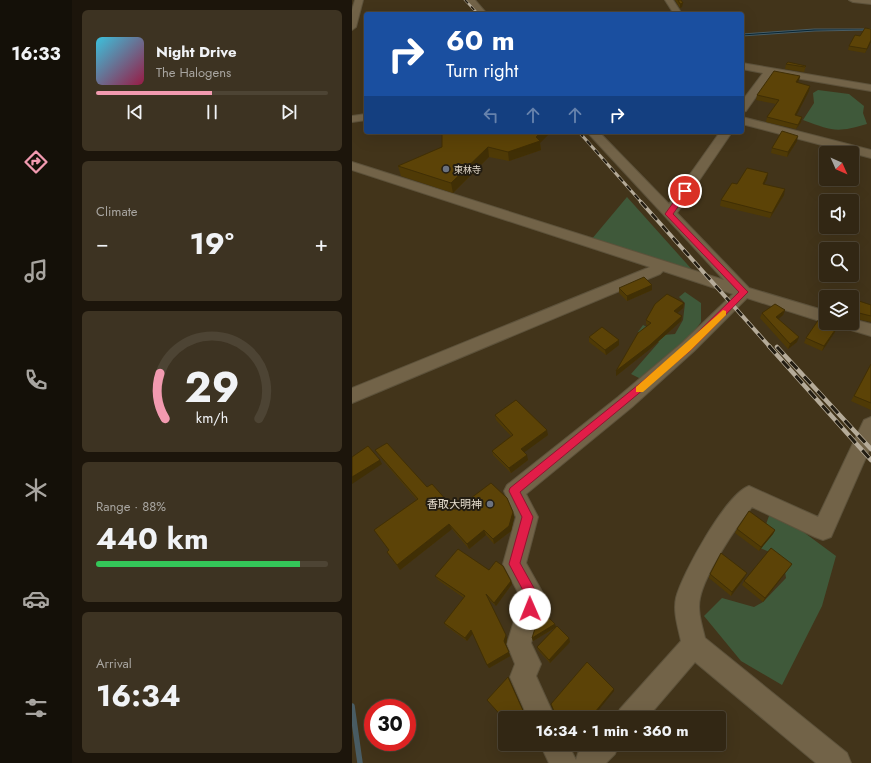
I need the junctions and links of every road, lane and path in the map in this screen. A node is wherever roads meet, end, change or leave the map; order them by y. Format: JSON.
{"nodes":[{"id":1,"x":359,"y":0,"type":"edge"},
{"id":2,"x":669,"y":0,"type":"edge"},
{"id":3,"x":853,"y":0,"type":"edge"},
{"id":4,"x":871,"y":1,"type":"edge"},
{"id":5,"x":473,"y":3,"type":"edge"},
{"id":6,"x":464,"y":8,"type":"dead end"},
{"id":7,"x":481,"y":12,"type":"edge"},
{"id":8,"x":677,"y":12,"type":"edge"},
{"id":9,"x":352,"y":27,"type":"edge"},
{"id":10,"x":744,"y":66,"type":"edge"},
{"id":11,"x":769,"y":71,"type":"junction"},
{"id":12,"x":871,"y":88,"type":"edge"},
{"id":13,"x":744,"y":106,"type":"edge"},
{"id":14,"x":364,"y":117,"type":"edge"},
{"id":15,"x":352,"y":119,"type":"edge"},
{"id":16,"x":744,"y":121,"type":"edge"},
{"id":17,"x":595,"y":134,"type":"edge"},
{"id":18,"x":725,"y":134,"type":"edge"},
{"id":19,"x":871,"y":154,"type":"edge"},
{"id":20,"x":352,"y":166,"type":"edge"},
{"id":21,"x":669,"y":214,"type":"junction"},
{"id":22,"x":659,"y":266,"type":"junction"},
{"id":23,"x":744,"y":292,"type":"junction"},
{"id":24,"x":819,"y":315,"type":"edge"},
{"id":25,"x":859,"y":326,"type":"edge"},
{"id":26,"x":871,"y":330,"type":"edge"},
{"id":27,"x":352,"y":396,"type":"edge"},
{"id":28,"x":871,"y":425,"type":"edge"},
{"id":29,"x":694,"y":645,"type":"junction"},
{"id":30,"x":539,"y":711,"type":"edge"},
{"id":31,"x":635,"y":711,"type":"edge"},
{"id":32,"x":557,"y":751,"type":"edge"},
{"id":33,"x":599,"y":751,"type":"edge"},
{"id":34,"x":563,"y":763,"type":"edge"},
{"id":35,"x":588,"y":763,"type":"edge"},
{"id":36,"x":837,"y":763,"type":"edge"}],
"edges":[{"from":1,"to":9,"type":"street"},
{"from":2,"to":8,"type":"street"},
{"from":3,"to":4,"type":"street"},
{"from":5,"to":6,"type":"street"},
{"from":5,"to":7,"type":"street"},
{"from":10,"to":11,"type":"street"},
{"from":11,"to":12,"type":"street"},
{"from":11,"to":13,"type":"street"},
{"from":14,"to":15,"type":"street"},
{"from":16,"to":19,"type":"street"},
{"from":17,"to":21,"type":"street"},
{"from":18,"to":21,"type":"street"},
{"from":20,"to":22,"type":"street"},
{"from":21,"to":23,"type":"street"},
{"from":22,"to":23,"type":"street"},
{"from":22,"to":27,"type":"street"},
{"from":23,"to":24,"type":"street"},
{"from":23,"to":30,"type":"street"},
{"from":25,"to":26,"type":"street"},
{"from":28,"to":29,"type":"street"},
{"from":29,"to":31,"type":"street"},
{"from":29,"to":36,"type":"street"},
{"from":32,"to":34,"type":"street"},
{"from":33,"to":35,"type":"street"}]}
